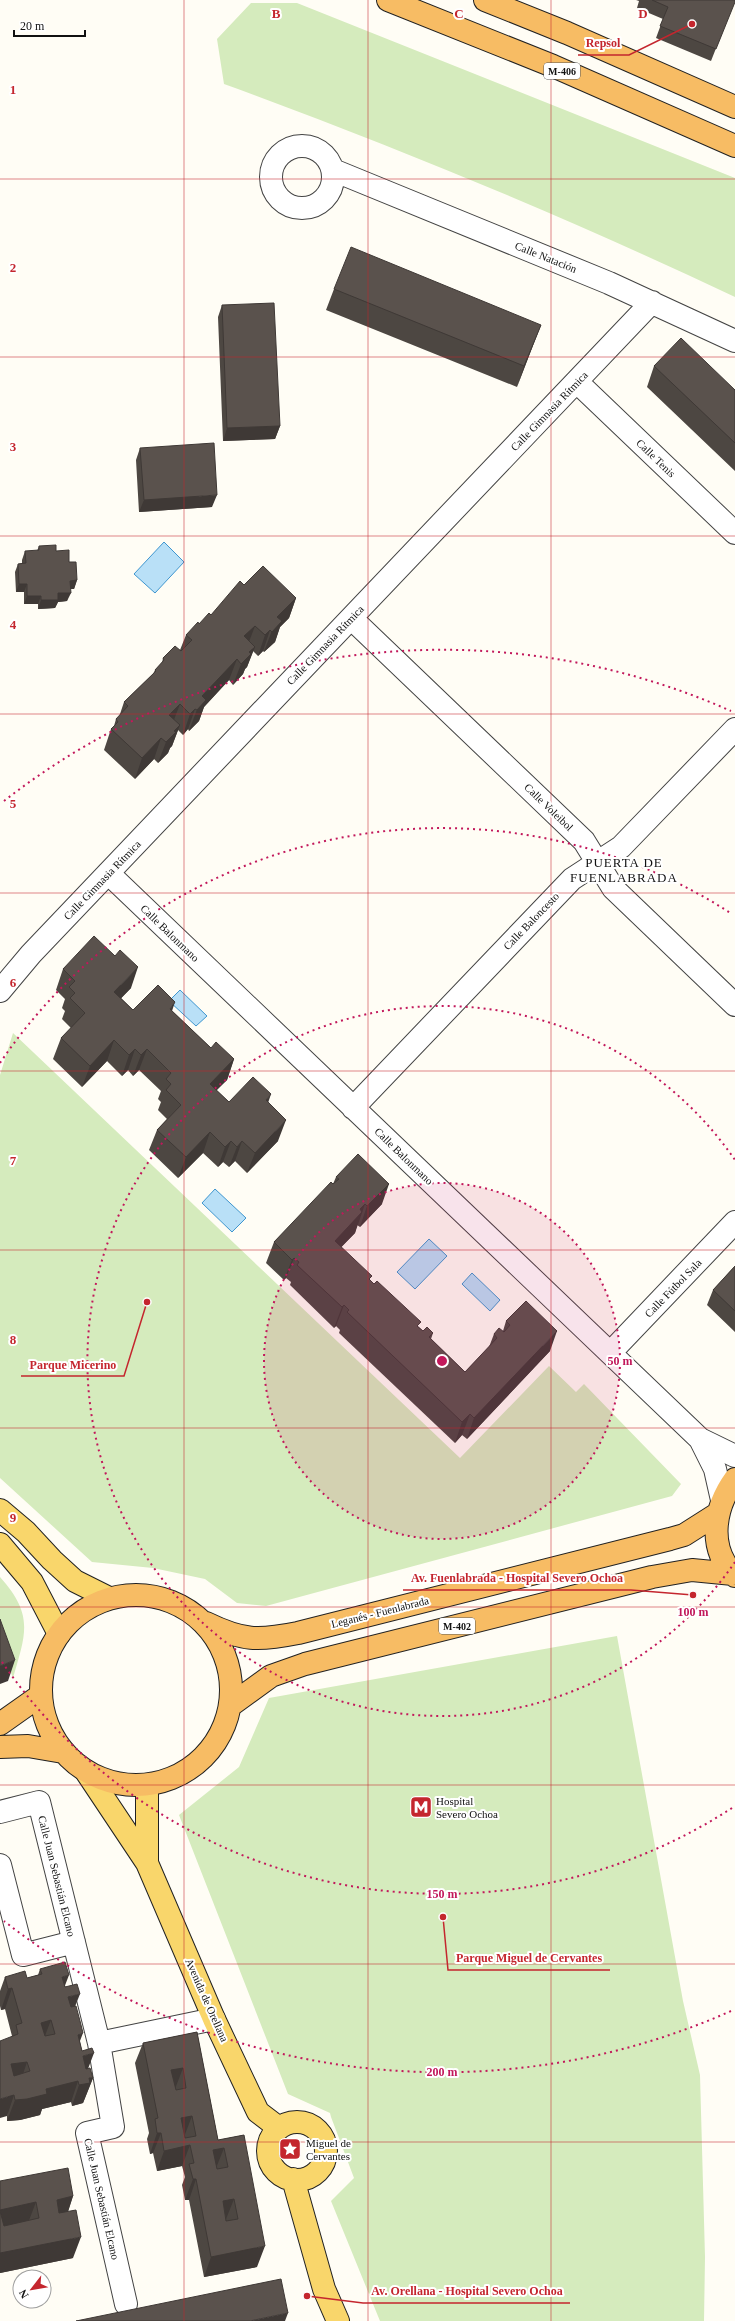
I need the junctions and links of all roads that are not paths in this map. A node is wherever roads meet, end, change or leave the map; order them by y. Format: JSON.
{"nodes":[{"id":1,"x":388,"y":0,"type":"edge"},
{"id":2,"x":485,"y":0,"type":"edge"},
{"id":3,"x":735,"y":107,"type":"edge"},
{"id":4,"x":735,"y":146,"type":"edge"},
{"id":5,"x":332,"y":176,"type":"dead end"},
{"id":6,"x":652,"y":302,"type":"junction"},
{"id":7,"x":735,"y":341,"type":"edge"},
{"id":8,"x":577,"y":382,"type":"junction"},
{"id":9,"x":735,"y":533,"type":"edge"},
{"id":10,"x":351,"y":618,"type":"junction"},
{"id":11,"x":735,"y":729,"type":"edge"},
{"id":12,"x":597,"y":863,"type":"junction"},
{"id":13,"x":108,"y":873,"type":"junction"},
{"id":14,"x":0,"y":991,"type":"edge"},
{"id":15,"x":735,"y":1005,"type":"edge"},
{"id":16,"x":353,"y":1108,"type":"junction"},
{"id":17,"x":735,"y":1222,"type":"edge"},
{"id":18,"x":610,"y":1353,"type":"junction"},
{"id":19,"x":700,"y":1439,"type":"junction"},
{"id":20,"x":735,"y":1456,"type":"edge"},
{"id":21,"x":735,"y":1479,"type":"edge"},
{"id":22,"x":720,"y":1507,"type":"junction"},
{"id":23,"x":0,"y":1510,"type":"edge"},
{"id":24,"x":0,"y":1544,"type":"edge"},
{"id":25,"x":734,"y":1575,"type":"edge"},
{"id":26,"x":110,"y":1598,"type":"junction"},
{"id":27,"x":201,"y":1620,"type":"junction"},
{"id":28,"x":58,"y":1634,"type":"junction"},
{"id":29,"x":40,"y":1695,"type":"junction"},
{"id":30,"x":231,"y":1705,"type":"junction"},
{"id":31,"x":0,"y":1724,"type":"edge"},
{"id":32,"x":0,"y":1747,"type":"edge"},
{"id":33,"x":63,"y":1752,"type":"junction"},
{"id":34,"x":87,"y":1773,"type":"junction"},
{"id":35,"x":147,"y":1786,"type":"junction"},
{"id":36,"x":0,"y":1812,"type":"edge"},
{"id":37,"x":147,"y":1863,"type":"junction"},
{"id":38,"x":0,"y":1865,"type":"edge"},
{"id":39,"x":74,"y":1942,"type":"junction"},
{"id":40,"x":214,"y":2019,"type":"junction"},
{"id":41,"x":99,"y":2043,"type":"junction"},
{"id":42,"x":279,"y":2128,"type":"junction"},
{"id":43,"x":293,"y":2179,"type":"junction"},
{"id":44,"x":126,"y":2304,"type":"dead end"},
{"id":45,"x":338,"y":2321,"type":"edge"}],
"edges":[{"from":1,"to":4,"type":"highway","number":"M-406"},
{"from":2,"to":3,"type":"highway"},
{"from":5,"to":6,"type":"street","name":"Calle Natación"},
{"from":6,"to":7,"type":"street","name":"Calle Natación"},
{"from":6,"to":8,"type":"street","name":"Calle Gimnasia Rítmica"},
{"from":8,"to":9,"type":"street","name":"Calle Tenis"},
{"from":8,"to":10,"type":"street","name":"Calle Gimnasia Rítmica"},
{"from":10,"to":12,"type":"street","name":"Calle Voleibol"},
{"from":10,"to":13,"type":"street","name":"Calle Gimnasia Rítmica"},
{"from":11,"to":12,"type":"street","name":"Calle Baloncesto"},
{"from":12,"to":15,"type":"street","name":"Calle Voleibol"},
{"from":12,"to":16,"type":"street","name":"Calle Baloncesto"},
{"from":13,"to":14,"type":"street","name":"Calle Gimnasia Rítmica"},
{"from":13,"to":16,"type":"street","name":"Calle Balonmano"},
{"from":16,"to":18,"type":"street","name":"Calle Balonmano"},
{"from":17,"to":18,"type":"street","name":"Calle Fútbol Sala"},
{"from":18,"to":19,"type":"street","name":"Calle Balonmano"},
{"from":19,"to":20,"type":"street","name":"Calle Balonmano"},
{"from":19,"to":22,"type":"street","name":"Calle Balonmano"},
{"from":21,"to":22,"type":"highway","name":"Leganés - Fuenlabrada","number":"M-402"},
{"from":22,"to":25,"type":"highway","name":"Leganés - Fuenlabrada","number":"M-402"},
{"from":22,"to":27,"type":"highway","name":"Leganés - Fuenlabrada","number":"M-402"},
{"from":23,"to":26,"type":"main road"},
{"from":24,"to":28,"type":"main road"},
{"from":25,"to":30,"type":"highway","name":"Leganés - Fuenlabrada","number":"M-402"},
{"from":26,"to":27,"type":"highway"},
{"from":26,"to":28,"type":"highway"},
{"from":27,"to":30,"type":"highway"},
{"from":28,"to":29,"type":"highway"},
{"from":29,"to":31,"type":"highway"},
{"from":29,"to":33,"type":"highway"},
{"from":30,"to":35,"type":"highway"},
{"from":32,"to":33,"type":"highway"},
{"from":33,"to":34,"type":"highway"},
{"from":34,"to":35,"type":"highway"},
{"from":34,"to":37,"type":"main road","name":"Avenida de Orellana"},
{"from":35,"to":37,"type":"main road","name":"Avenida de Orellana"},
{"from":36,"to":39,"type":"street","name":"Calle Juan Sebastián Elcano"},
{"from":37,"to":40,"type":"main road","name":"Avenida de Orellana"},
{"from":38,"to":39,"type":"street","name":"Calle Juan Sebastián Elcano"},
{"from":39,"to":41,"type":"street","name":"Calle Juan Sebastián Elcano"},
{"from":40,"to":41,"type":"street"},
{"from":40,"to":42,"type":"main road","name":"Avenida de Orellana"},
{"from":41,"to":44,"type":"street","name":"Calle Juan Sebastián Elcano"},
{"from":42,"to":43,"type":"main road"},
{"from":42,"to":43,"type":"main road"},
{"from":43,"to":45,"type":"main road"}]}
